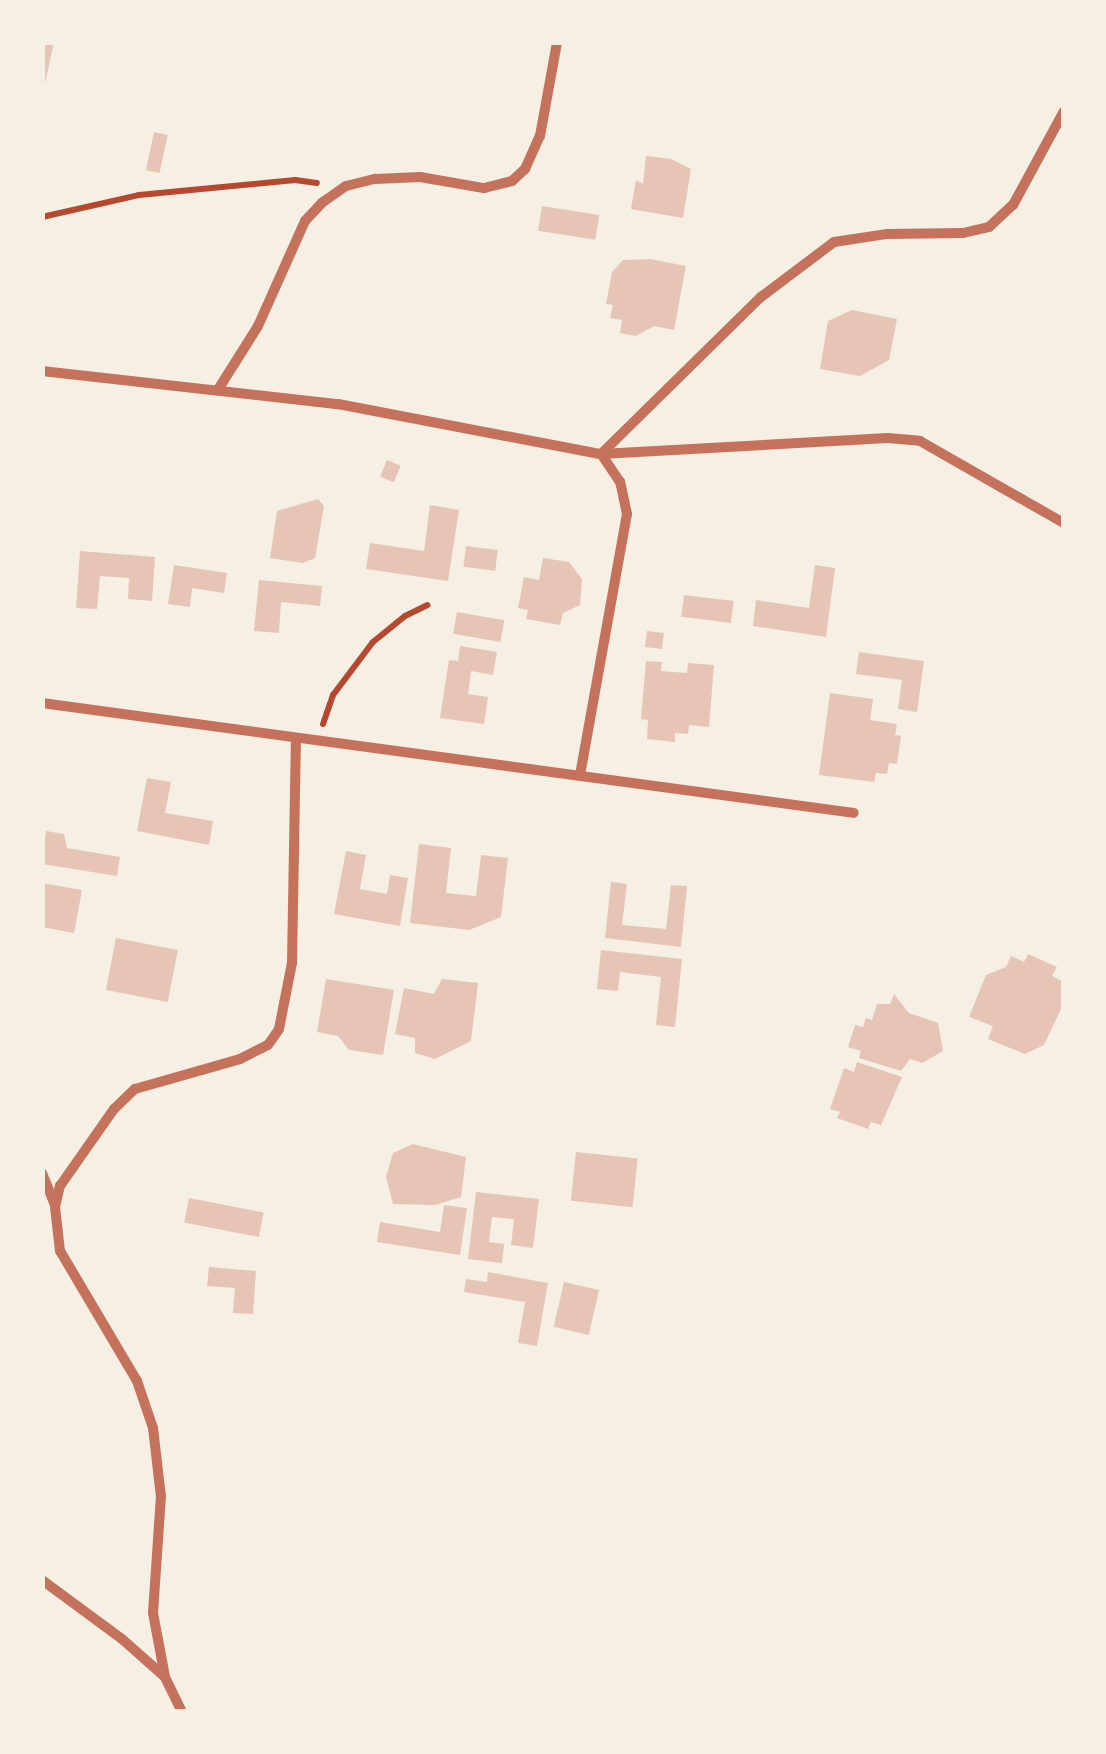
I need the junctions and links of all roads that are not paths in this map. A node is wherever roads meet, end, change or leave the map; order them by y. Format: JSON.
{"nodes":[{"id":1,"x":557,"y":42,"type":"edge"},
{"id":2,"x":1064,"y":111,"type":"edge"},
{"id":3,"x":42,"y":372,"type":"edge"},
{"id":4,"x":218,"y":388,"type":"junction"},
{"id":5,"x":601,"y":454,"type":"junction"},
{"id":6,"x":1064,"y":523,"type":"edge"},
{"id":7,"x":42,"y":703,"type":"edge"},
{"id":8,"x":296,"y":740,"type":"junction"},
{"id":9,"x":580,"y":775,"type":"junction"},
{"id":10,"x":854,"y":813,"type":"dead end"},
{"id":11,"x":42,"y":1173,"type":"edge"},
{"id":12,"x":55,"y":1206,"type":"junction"},
{"id":13,"x":42,"y":1580,"type":"edge"},
{"id":14,"x":165,"y":1677,"type":"junction"},
{"id":15,"x":182,"y":1712,"type":"edge"}],
"edges":[{"from":1,"to":4,"type":"street"},
{"from":2,"to":5,"type":"street"},
{"from":3,"to":4,"type":"street"},
{"from":4,"to":5,"type":"street"},
{"from":5,"to":6,"type":"street"},
{"from":5,"to":9,"type":"street"},
{"from":7,"to":8,"type":"street"},
{"from":8,"to":9,"type":"street"},
{"from":8,"to":12,"type":"street"},
{"from":9,"to":10,"type":"street"},
{"from":11,"to":12,"type":"street"},
{"from":12,"to":14,"type":"street"},
{"from":13,"to":14,"type":"street"},
{"from":14,"to":15,"type":"street"}]}
